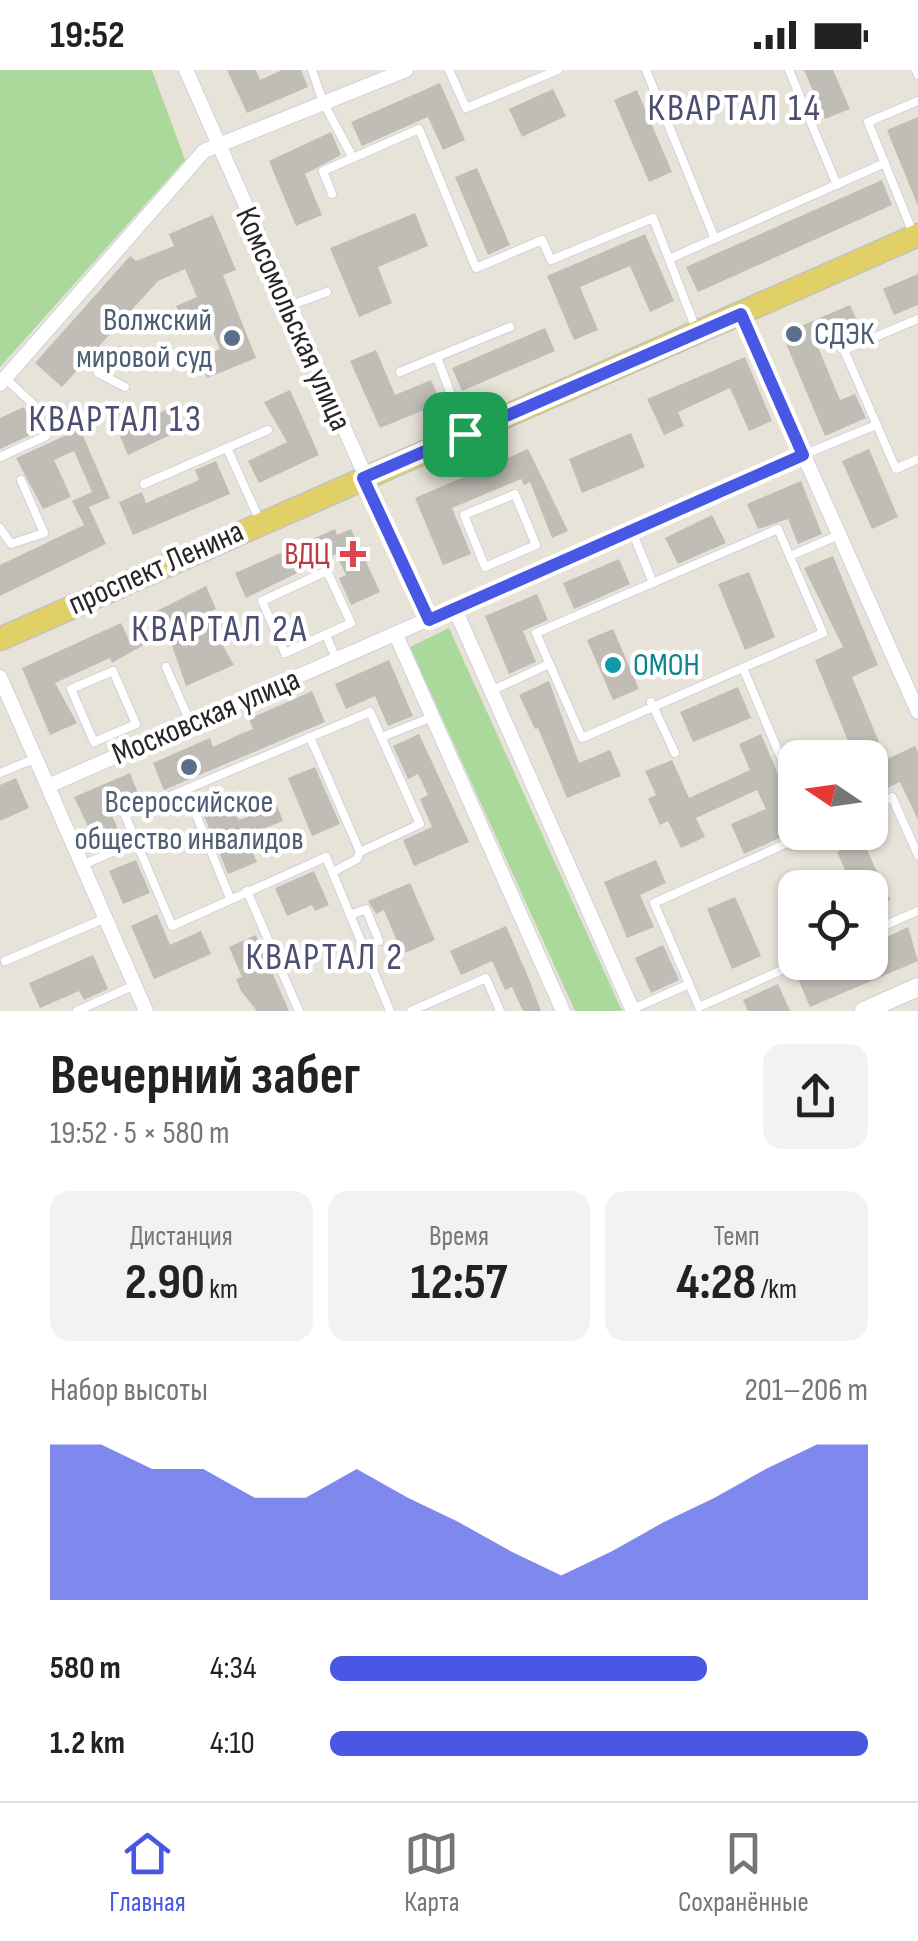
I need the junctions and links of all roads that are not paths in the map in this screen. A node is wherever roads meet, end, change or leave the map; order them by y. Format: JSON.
{"nodes":[{"id":1,"x":186,"y":70,"type":"edge"},
{"id":2,"x":312,"y":70,"type":"edge"},
{"id":3,"x":406,"y":70,"type":"edge"},
{"id":4,"x":449,"y":70,"type":"edge"},
{"id":5,"x":558,"y":70,"type":"edge"},
{"id":6,"x":646,"y":70,"type":"edge"},
{"id":7,"x":789,"y":70,"type":"edge"},
{"id":8,"x":918,"y":101,"type":"edge"},
{"id":9,"x":323,"y":102,"type":"junction"},
{"id":10,"x":217,"y":144,"type":"junction"},
{"id":11,"x":353,"y":158,"type":"junction"},
{"id":12,"x":884,"y":162,"type":"junction"},
{"id":13,"x":836,"y":185,"type":"junction"},
{"id":14,"x":332,"y":194,"type":"dead end"},
{"id":15,"x":916,"y":236,"type":"edge"},
{"id":16,"x":715,"y":239,"type":"junction"},
{"id":17,"x":669,"y":259,"type":"junction"},
{"id":18,"x":327,"y":292,"type":"dead end"},
{"id":19,"x":288,"y":307,"type":"junction"},
{"id":20,"x":741,"y":314,"type":"junction"},
{"id":21,"x":918,"y":318,"type":"edge"},
{"id":22,"x":510,"y":328,"type":"dead end"},
{"id":23,"x":698,"y":333,"type":"junction"},
{"id":24,"x":438,"y":357,"type":"junction"},
{"id":25,"x":400,"y":372,"type":"dead end"},
{"id":26,"x":98,"y":373,"type":"dead end"},
{"id":27,"x":3,"y":381,"type":"edge"},
{"id":28,"x":125,"y":387,"type":"dead end"},
{"id":29,"x":876,"y":424,"type":"junction"},
{"id":30,"x":268,"y":430,"type":"dead end"},
{"id":31,"x":465,"y":434,"type":"junction"},
{"id":32,"x":227,"y":448,"type":"junction"},
{"id":33,"x":803,"y":455,"type":"junction"},
{"id":34,"x":0,"y":457,"type":"edge"},
{"id":35,"x":918,"y":459,"type":"edge"},
{"id":36,"x":363,"y":478,"type":"junction"},
{"id":37,"x":21,"y":480,"type":"dead end"},
{"id":38,"x":144,"y":484,"type":"dead end"},
{"id":39,"x":260,"y":522,"type":"junction"},
{"id":40,"x":0,"y":528,"type":"edge"},
{"id":41,"x":632,"y":531,"type":"junction"},
{"id":42,"x":839,"y":536,"type":"junction"},
{"id":43,"x":790,"y":556,"type":"junction"},
{"id":44,"x":504,"y":558,"type":"junction"},
{"id":45,"x":516,"y":582,"type":"junction"},
{"id":46,"x":653,"y":583,"type":"junction"},
{"id":47,"x":455,"y":609,"type":"junction"},
{"id":48,"x":429,"y":620,"type":"junction"},
{"id":49,"x":326,"y":635,"type":"junction"},
{"id":50,"x":396,"y":635,"type":"junction"},
{"id":51,"x":0,"y":639,"type":"edge"},
{"id":52,"x":337,"y":660,"type":"junction"},
{"id":53,"x":549,"y":664,"type":"junction"},
{"id":54,"x":166,"y":667,"type":"dead end"},
{"id":55,"x":743,"y":668,"type":"junction"},
{"id":56,"x":0,"y":677,"type":"edge"},
{"id":57,"x":491,"y":690,"type":"junction"},
{"id":58,"x":653,"y":705,"type":"junction"},
{"id":59,"x":918,"y":712,"type":"edge"},
{"id":60,"x":432,"y":718,"type":"junction"},
{"id":61,"x":190,"y":724,"type":"junction"},
{"id":62,"x":112,"y":734,"type":"junction"},
{"id":63,"x":310,"y":737,"type":"junction"},
{"id":64,"x":382,"y":738,"type":"junction"},
{"id":65,"x":778,"y":751,"type":"edge"},
{"id":66,"x":675,"y":752,"type":"dead end"},
{"id":67,"x":120,"y":754,"type":"junction"},
{"id":68,"x":36,"y":758,"type":"junction"},
{"id":69,"x":0,"y":773,"type":"edge"},
{"id":70,"x":48,"y":786,"type":"junction"},
{"id":71,"x":186,"y":790,"type":"junction"},
{"id":72,"x":888,"y":799,"type":"edge"},
{"id":73,"x":136,"y":842,"type":"junction"},
{"id":74,"x":778,"y":847,"type":"edge"},
{"id":75,"x":360,"y":852,"type":"junction"},
{"id":76,"x":918,"y":855,"type":"edge"},
{"id":77,"x":82,"y":866,"type":"junction"},
{"id":78,"x":333,"y":872,"type":"junction"},
{"id":79,"x":247,"y":891,"type":"junction"},
{"id":80,"x":230,"y":898,"type":"junction"},
{"id":81,"x":918,"y":910,"type":"edge"},
{"id":82,"x":350,"y":915,"type":"junction"},
{"id":83,"x":106,"y":918,"type":"junction"},
{"id":84,"x":888,"y":924,"type":"edge"},
{"id":85,"x":379,"y":941,"type":"dead end"},
{"id":86,"x":6,"y":961,"type":"dead end"},
{"id":87,"x":778,"y":972,"type":"edge"},
{"id":88,"x":689,"y":984,"type":"junction"},
{"id":89,"x":135,"y":985,"type":"junction"},
{"id":90,"x":918,"y":987,"type":"edge"},
{"id":91,"x":439,"y":999,"type":"junction"},
{"id":92,"x":633,"y":1010,"type":"edge"},
{"id":93,"x":77,"y":1011,"type":"edge"},
{"id":94,"x":146,"y":1011,"type":"edge"},
{"id":95,"x":299,"y":1011,"type":"edge"},
{"id":96,"x":390,"y":1011,"type":"edge"},
{"id":97,"x":412,"y":1011,"type":"edge"},
{"id":98,"x":444,"y":1011,"type":"edge"},
{"id":99,"x":500,"y":1011,"type":"edge"},
{"id":100,"x":564,"y":1011,"type":"edge"},
{"id":101,"x":864,"y":1011,"type":"edge"}],
"edges":[{"from":1,"to":10,"type":"street","name":"Комсомольская улица"},
{"from":2,"to":9,"type":"lane"},
{"from":3,"to":9,"type":"street"},
{"from":4,"to":5,"type":"lane"},
{"from":6,"to":16,"type":"lane"},
{"from":7,"to":13,"type":"lane"},
{"from":8,"to":12,"type":"lane"},
{"from":9,"to":10,"type":"street"},
{"from":9,"to":11,"type":"lane"},
{"from":10,"to":19,"type":"street","name":"Комсомольская улица"},
{"from":10,"to":27,"type":"street"},
{"from":11,"to":14,"type":"lane"},
{"from":11,"to":17,"type":"lane"},
{"from":12,"to":13,"type":"lane"},
{"from":12,"to":15,"type":"lane"},
{"from":13,"to":16,"type":"lane"},
{"from":15,"to":20,"type":"main road","name":"проспект Ленина"},
{"from":16,"to":17,"type":"lane"},
{"from":17,"to":23,"type":"lane"},
{"from":18,"to":19,"type":"lane"},
{"from":19,"to":36,"type":"street","name":"Комсомольская улица"},
{"from":20,"to":23,"type":"main road","name":"проспект Ленина"},
{"from":20,"to":33,"type":"street"},
{"from":21,"to":29,"type":"lane"},
{"from":22,"to":24,"type":"lane"},
{"from":23,"to":31,"type":"main road","name":"проспект Ленина"},
{"from":24,"to":25,"type":"lane"},
{"from":24,"to":31,"type":"lane"},
{"from":26,"to":28,"type":"lane"},
{"from":27,"to":34,"type":"lane"},
{"from":29,"to":33,"type":"lane"},
{"from":29,"to":35,"type":"lane"},
{"from":30,"to":32,"type":"lane"},
{"from":31,"to":36,"type":"main road","name":"проспект Ленина"},
{"from":32,"to":38,"type":"lane"},
{"from":32,"to":39,"type":"lane"},
{"from":33,"to":41,"type":"street","name":"Московская улица"},
{"from":33,"to":42,"type":"street"},
{"from":36,"to":39,"type":"main road","name":"проспект Ленина"},
{"from":36,"to":48,"type":"street","name":"Комсомольская улица"},
{"from":37,"to":40,"type":"lane"},
{"from":39,"to":51,"type":"main road","name":"проспект Ленина"},
{"from":41,"to":45,"type":"street","name":"Московская улица"},
{"from":41,"to":46,"type":"lane"},
{"from":42,"to":43,"type":"lane"},
{"from":42,"to":59,"type":"street"},
{"from":43,"to":46,"type":"lane"},
{"from":43,"to":55,"type":"lane"},
{"from":44,"to":44,"type":"lane"},
{"from":44,"to":45,"type":"lane"},
{"from":45,"to":47,"type":"street","name":"Московская улица"},
{"from":46,"to":53,"type":"lane"},
{"from":47,"to":48,"type":"street","name":"Московская улица"},
{"from":47,"to":57,"type":"street"},
{"from":48,"to":50,"type":"street","name":"Московская улица"},
{"from":49,"to":49,"type":"lane"},
{"from":49,"to":52,"type":"lane"},
{"from":50,"to":52,"type":"street","name":"Московская улица"},
{"from":50,"to":60,"type":"street"},
{"from":52,"to":61,"type":"street","name":"Московская улица"},
{"from":53,"to":57,"type":"lane"},
{"from":53,"to":58,"type":"lane"},
{"from":54,"to":61,"type":"lane"},
{"from":55,"to":58,"type":"lane"},
{"from":55,"to":65,"type":"lane"},
{"from":56,"to":68,"type":"street"},
{"from":57,"to":92,"type":"street"},
{"from":58,"to":66,"type":"lane"},
{"from":60,"to":64,"type":"lane"},
{"from":60,"to":100,"type":"street"},
{"from":61,"to":67,"type":"street","name":"Московская улица"},
{"from":62,"to":62,"type":"lane"},
{"from":62,"to":67,"type":"lane"},
{"from":63,"to":64,"type":"lane"},
{"from":63,"to":71,"type":"lane"},
{"from":63,"to":75,"type":"lane"},
{"from":64,"to":75,"type":"lane"},
{"from":67,"to":70,"type":"street","name":"Московская улица"},
{"from":68,"to":69,"type":"lane"},
{"from":68,"to":70,"type":"street"},
{"from":70,"to":77,"type":"street"},
{"from":71,"to":73,"type":"lane"},
{"from":71,"to":80,"type":"lane"},
{"from":72,"to":76,"type":"lane"},
{"from":73,"to":77,"type":"lane"},
{"from":73,"to":80,"type":"lane"},
{"from":74,"to":88,"type":"lane"},
{"from":75,"to":78,"type":"lane"},
{"from":77,"to":83,"type":"street"},
{"from":78,"to":79,"type":"lane"},
{"from":78,"to":82,"type":"lane"},
{"from":79,"to":80,"type":"lane"},
{"from":79,"to":95,"type":"lane"},
{"from":81,"to":84,"type":"lane"},
{"from":82,"to":85,"type":"lane"},
{"from":82,"to":96,"type":"lane"},
{"from":83,"to":86,"type":"lane"},
{"from":83,"to":89,"type":"street"},
{"from":87,"to":88,"type":"lane"},
{"from":88,"to":92,"type":"lane"},
{"from":89,"to":93,"type":"lane"},
{"from":89,"to":94,"type":"street"},
{"from":90,"to":101,"type":"street"},
{"from":91,"to":97,"type":"lane"},
{"from":91,"to":98,"type":"lane"},
{"from":91,"to":99,"type":"lane"}]}
